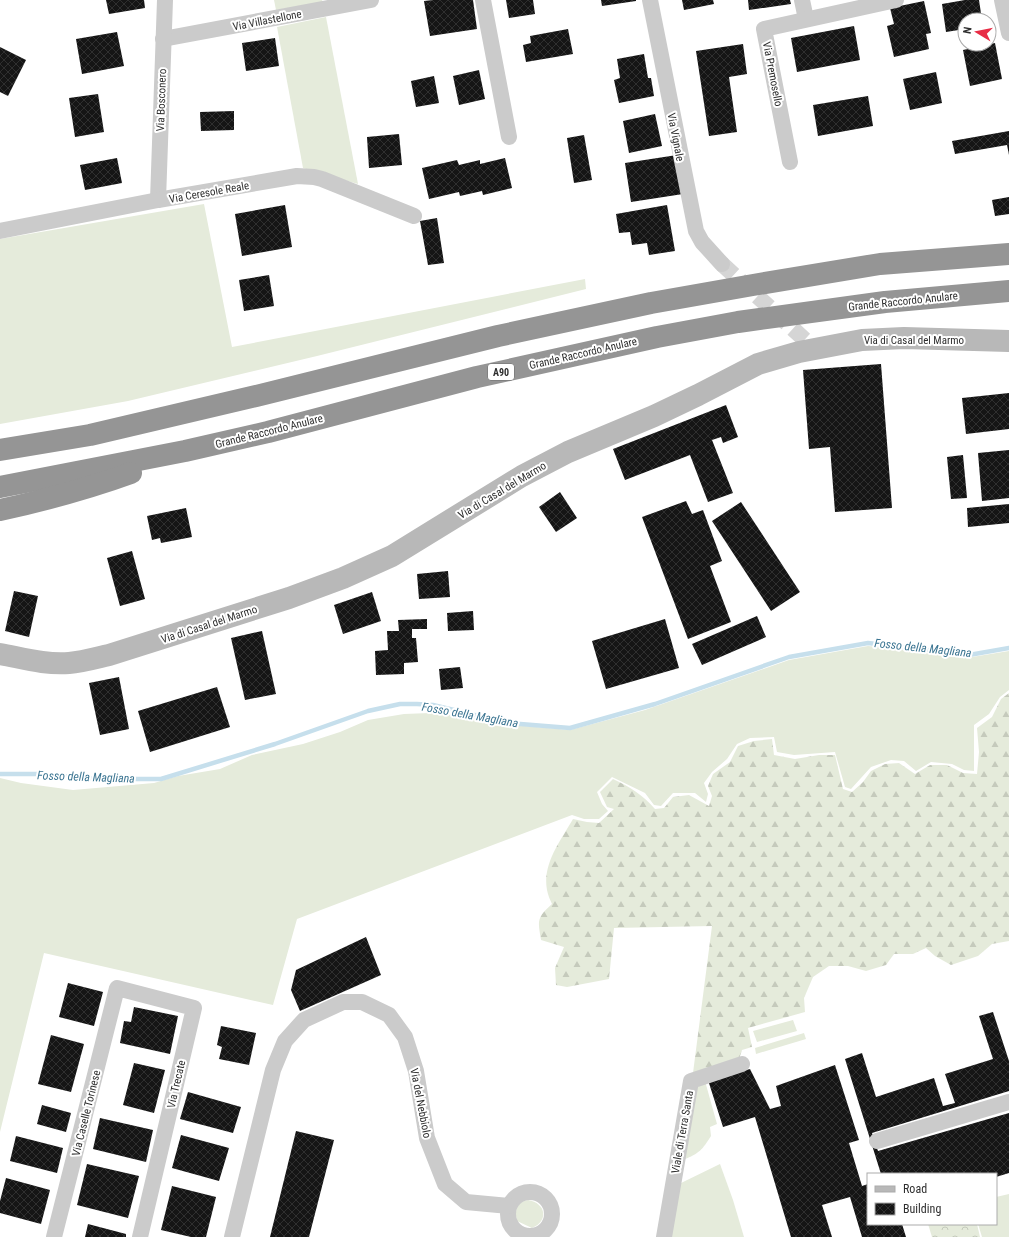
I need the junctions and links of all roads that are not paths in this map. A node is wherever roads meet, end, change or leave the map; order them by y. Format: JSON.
{"nodes":[{"id":1,"x":165,"y":0,"type":"edge"},
{"id":2,"x":371,"y":0,"type":"edge"},
{"id":3,"x":483,"y":0,"type":"edge"},
{"id":4,"x":650,"y":0,"type":"edge"},
{"id":5,"x":802,"y":0,"type":"edge"},
{"id":6,"x":896,"y":0,"type":"edge"},
{"id":7,"x":1002,"y":0,"type":"edge"},
{"id":8,"x":806,"y":19,"type":"junction"},
{"id":9,"x":1009,"y":33,"type":"edge"},
{"id":10,"x":163,"y":40,"type":"junction"},
{"id":11,"x":509,"y":137,"type":"dead end"},
{"id":12,"x":790,"y":162,"type":"dead end"},
{"id":13,"x":158,"y":200,"type":"junction"},
{"id":14,"x":414,"y":216,"type":"dead end"},
{"id":15,"x":0,"y":231,"type":"edge"},
{"id":16,"x":1009,"y":254,"type":"edge"},
{"id":17,"x":722,"y":264,"type":"tunnel mouth"},
{"id":18,"x":1009,"y":291,"type":"edge"},
{"id":19,"x":1009,"y":341,"type":"edge"},
{"id":20,"x":0,"y":450,"type":"edge"},
{"id":21,"x":185,"y":451,"type":"junction"},
{"id":22,"x":0,"y":487,"type":"edge"},
{"id":23,"x":0,"y":510,"type":"edge"},
{"id":24,"x":0,"y":654,"type":"edge"},
{"id":25,"x":117,"y":988,"type":"joint"},
{"id":26,"x":742,"y":1064,"type":"dead end"},
{"id":27,"x":1009,"y":1102,"type":"edge"},
{"id":28,"x":877,"y":1141,"type":"dead end"},
{"id":29,"x":509,"y":1206,"type":"junction"},
{"id":30,"x":539,"y":1236,"type":"edge"},
{"id":31,"x":54,"y":1237,"type":"edge"},
{"id":32,"x":140,"y":1237,"type":"edge"},
{"id":33,"x":232,"y":1237,"type":"edge"},
{"id":34,"x":664,"y":1237,"type":"edge"}],
"edges":[{"from":1,"to":10,"type":"street","name":"Via Bosconero"},
{"from":2,"to":10,"type":"street","name":"Via Villastellone"},
{"from":3,"to":11,"type":"street"},
{"from":4,"to":17,"type":"street","name":"Via Vignale"},
{"from":5,"to":8,"type":"street"},
{"from":6,"to":8,"type":"street","name":"Via Premosello"},
{"from":7,"to":9,"type":"street"},
{"from":8,"to":12,"type":"street","name":"Via Premosello"},
{"from":10,"to":13,"type":"street","name":"Via Bosconero"},
{"from":13,"to":14,"type":"street","name":"Via Ceresole Reale"},
{"from":13,"to":15,"type":"street","name":"Via Ceresole Reale"},
{"from":16,"to":20,"type":"highway"},
{"from":18,"to":21,"type":"highway","name":"Grande Raccordo Anulare","number":"A90"},
{"from":19,"to":24,"type":"main road","name":"Via di Casal del Marmo"},
{"from":21,"to":22,"type":"highway","name":"Grande Raccordo Anulare","number":"A90"},
{"from":21,"to":23,"type":"highway"},
{"from":25,"to":31,"type":"street","name":"Via Caselle Torinese"},
{"from":25,"to":32,"type":"street","name":"Via Trecate"},
{"from":26,"to":34,"type":"street","name":"Viale di Terra Santa"},
{"from":27,"to":28,"type":"street"},
{"from":29,"to":30,"type":"street"},
{"from":29,"to":30,"type":"street"},
{"from":29,"to":33,"type":"street","name":"Via del Nebbiolo"}]}
